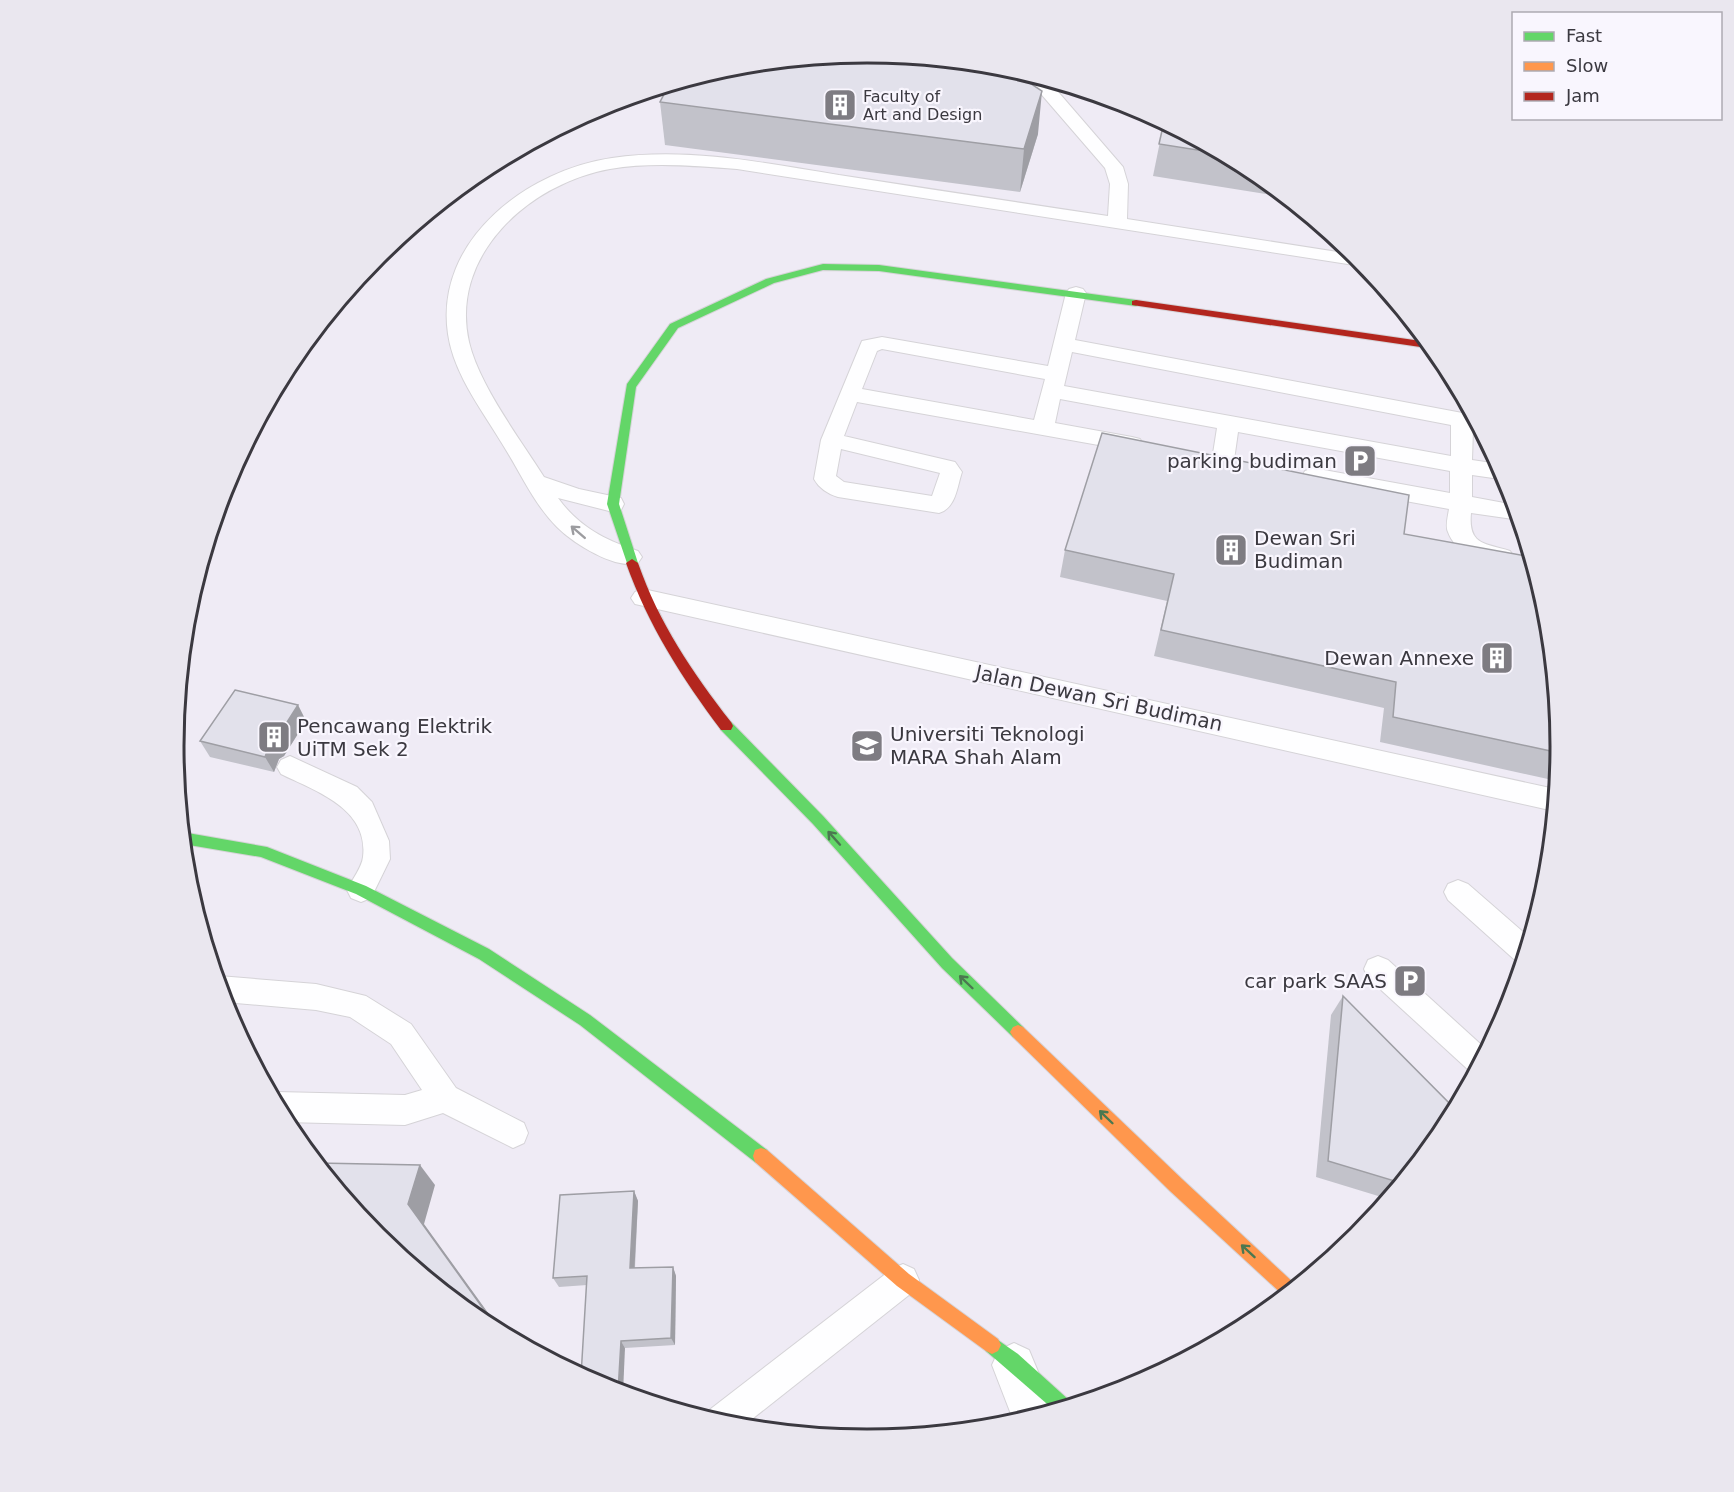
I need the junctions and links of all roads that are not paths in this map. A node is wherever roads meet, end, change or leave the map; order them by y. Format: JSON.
{"nodes":[{"id":1,"x":1044,"y":86,"type":"edge"},
{"id":2,"x":1117,"y":224,"type":"junction"},
{"id":3,"x":1346,"y":259,"type":"edge"},
{"id":4,"x":1076,"y":293,"type":"junction"},
{"id":5,"x":1063,"y":344,"type":"junction"},
{"id":6,"x":1419,"y":344,"type":"edge"},
{"id":7,"x":1054,"y":383,"type":"junction"},
{"id":8,"x":849,"y":394,"type":"junction"},
{"id":9,"x":1468,"y":422,"type":"edge"},
{"id":10,"x":1229,"y":423,"type":"junction"},
{"id":11,"x":1469,"y":423,"type":"edge"},
{"id":12,"x":1043,"y":428,"type":"junction"},
{"id":13,"x":832,"y":440,"type":"junction"},
{"id":14,"x":1155,"y":448,"type":"edge"},
{"id":15,"x":1200,"y":456,"type":"edge"},
{"id":16,"x":1223,"y":460,"type":"junction"},
{"id":17,"x":1246,"y":465,"type":"edge"},
{"id":18,"x":1460,"y":465,"type":"junction"},
{"id":19,"x":1492,"y":471,"type":"edge"},
{"id":20,"x":1291,"y":472,"type":"edge"},
{"id":21,"x":539,"y":483,"type":"junction"},
{"id":22,"x":1461,"y":503,"type":"junction"},
{"id":23,"x":613,"y":504,"type":"junction"},
{"id":24,"x":1508,"y":511,"type":"edge"},
{"id":25,"x":630,"y":557,"type":"junction"},
{"id":26,"x":1516,"y":560,"type":"edge"},
{"id":27,"x":643,"y":598,"type":"junction"},
{"id":28,"x":290,"y":767,"type":"dead end"},
{"id":29,"x":1548,"y":798,"type":"edge"},
{"id":30,"x":191,"y":839,"type":"edge"},
{"id":31,"x":361,"y":890,"type":"junction"},
{"id":32,"x":1458,"y":892,"type":"dead end"},
{"id":33,"x":1520,"y":947,"type":"edge"},
{"id":34,"x":1378,"y":969,"type":"dead end"},
{"id":35,"x":229,"y":990,"type":"edge"},
{"id":36,"x":1475,"y":1058,"type":"edge"},
{"id":37,"x":445,"y":1098,"type":"junction"},
{"id":38,"x":288,"y":1107,"type":"edge"},
{"id":39,"x":513,"y":1133,"type":"dead end"},
{"id":40,"x":903,"y":1280,"type":"junction"},
{"id":41,"x":1286,"y":1286,"type":"edge"},
{"id":42,"x":1012,"y":1360,"type":"junction"},
{"id":43,"x":1058,"y":1402,"type":"edge"},
{"id":44,"x":1031,"y":1409,"type":"edge"},
{"id":45,"x":730,"y":1415,"type":"edge"}],
"edges":[{"from":1,"to":2,"type":"lane"},
{"from":2,"to":3,"type":"lane"},
{"from":2,"to":21,"type":"lane"},
{"from":4,"to":5,"type":"lane"},
{"from":4,"to":6,"type":"street"},
{"from":4,"to":23,"type":"street"},
{"from":5,"to":7,"type":"lane"},
{"from":5,"to":9,"type":"lane"},
{"from":7,"to":8,"type":"lane"},
{"from":7,"to":10,"type":"lane"},
{"from":7,"to":12,"type":"lane"},
{"from":8,"to":12,"type":"lane"},
{"from":8,"to":13,"type":"lane"},
{"from":10,"to":16,"type":"lane"},
{"from":10,"to":18,"type":"lane"},
{"from":11,"to":18,"type":"lane"},
{"from":12,"to":14,"type":"lane"},
{"from":13,"to":13,"type":"lane"},
{"from":15,"to":16,"type":"lane"},
{"from":16,"to":17,"type":"lane"},
{"from":18,"to":19,"type":"lane"},
{"from":18,"to":22,"type":"lane"},
{"from":20,"to":22,"type":"lane"},
{"from":21,"to":23,"type":"lane"},
{"from":25,"to":21,"type":"lane","one_way":true},
{"from":22,"to":24,"type":"lane"},
{"from":22,"to":26,"type":"lane"},
{"from":23,"to":25,"type":"street"},
{"from":25,"to":27,"type":"street"},
{"from":27,"to":29,"type":"lane","name":"Jalan Dewan Sri Budiman"},
{"from":41,"to":27,"type":"street","one_way":true},
{"from":28,"to":31,"type":"lane"},
{"from":30,"to":31,"type":"street"},
{"from":31,"to":40,"type":"street"},
{"from":32,"to":33,"type":"lane"},
{"from":34,"to":36,"type":"lane"},
{"from":35,"to":37,"type":"lane"},
{"from":37,"to":38,"type":"lane"},
{"from":37,"to":39,"type":"lane"},
{"from":40,"to":42,"type":"street"},
{"from":40,"to":45,"type":"lane"},
{"from":42,"to":43,"type":"street"},
{"from":42,"to":44,"type":"street"}]}
